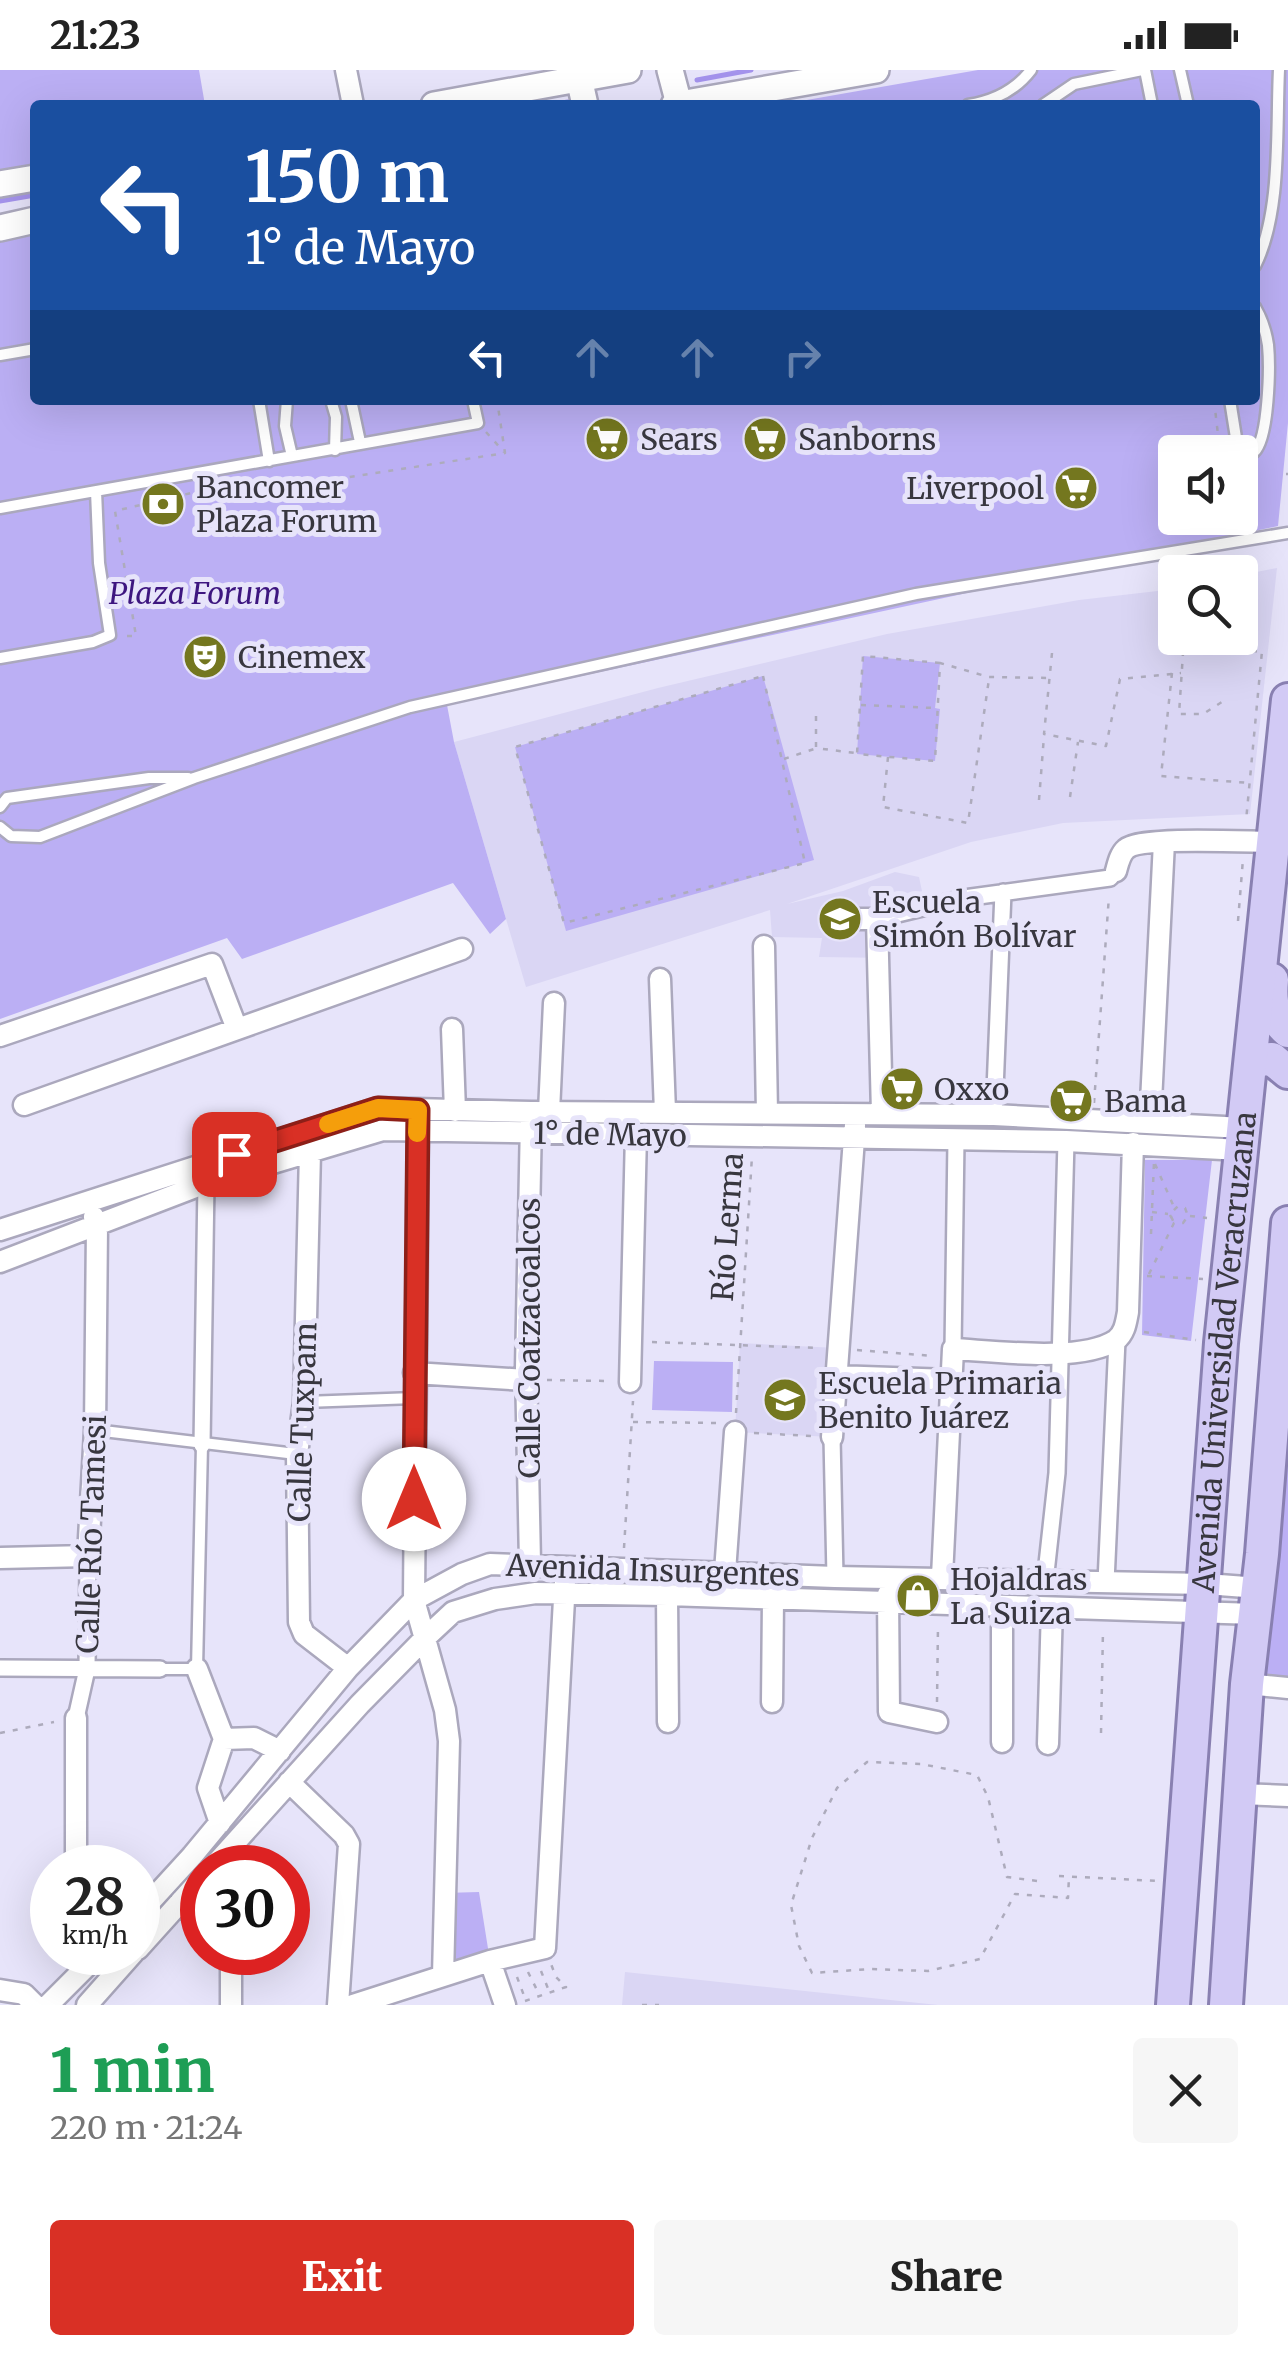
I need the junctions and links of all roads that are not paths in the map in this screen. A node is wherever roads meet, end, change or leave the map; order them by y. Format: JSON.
{"nodes":[{"id":1,"x":346,"y":70,"type":"edge"},
{"id":2,"x":628,"y":70,"type":"edge"},
{"id":3,"x":670,"y":70,"type":"edge"},
{"id":4,"x":876,"y":70,"type":"edge"},
{"id":5,"x":1031,"y":70,"type":"edge"},
{"id":6,"x":1144,"y":70,"type":"edge"},
{"id":7,"x":1180,"y":70,"type":"edge"},
{"id":8,"x":1279,"y":70,"type":"edge"},
{"id":9,"x":564,"y":77,"type":"edge"},
{"id":10,"x":351,"y":100,"type":"edge"},
{"id":11,"x":457,"y":100,"type":"edge"},
{"id":12,"x":581,"y":100,"type":"edge"},
{"id":13,"x":675,"y":100,"type":"edge"},
{"id":14,"x":700,"y":100,"type":"edge"},
{"id":15,"x":989,"y":100,"type":"edge"},
{"id":16,"x":1050,"y":100,"type":"edge"},
{"id":17,"x":1151,"y":100,"type":"edge"},
{"id":18,"x":1187,"y":100,"type":"edge"},
{"id":19,"x":30,"y":179,"type":"edge"},
{"id":20,"x":0,"y":184,"type":"edge"},
{"id":21,"x":30,"y":221,"type":"edge"},
{"id":22,"x":0,"y":228,"type":"edge"},
{"id":23,"x":1260,"y":253,"type":"edge"},
{"id":24,"x":1260,"y":316,"type":"edge"},
{"id":25,"x":30,"y":350,"type":"edge"},
{"id":26,"x":0,"y":356,"type":"edge"},
{"id":27,"x":260,"y":405,"type":"edge"},
{"id":28,"x":287,"y":405,"type":"edge"},
{"id":29,"x":333,"y":405,"type":"edge"},
{"id":30,"x":352,"y":405,"type":"edge"},
{"id":31,"x":474,"y":405,"type":"edge"},
{"id":32,"x":1231,"y":405,"type":"edge"},
{"id":33,"x":360,"y":442,"type":"junction"},
{"id":34,"x":334,"y":450,"type":"junction"},
{"id":35,"x":292,"y":456,"type":"junction"},
{"id":36,"x":269,"y":461,"type":"junction"},
{"id":37,"x":96,"y":491,"type":"junction"},
{"id":38,"x":0,"y":508,"type":"edge"},
{"id":39,"x":1288,"y":533,"type":"edge"},
{"id":40,"x":0,"y":658,"type":"edge"},
{"id":41,"x":1288,"y":700,"type":"edge"},
{"id":42,"x":194,"y":778,"type":"junction"},
{"id":43,"x":0,"y":808,"type":"edge"},
{"id":44,"x":0,"y":827,"type":"edge"},
{"id":45,"x":1164,"y":842,"type":"junction"},
{"id":46,"x":1272,"y":842,"type":"junction"},
{"id":47,"x":1113,"y":875,"type":"joint"},
{"id":48,"x":1003,"y":892,"type":"junction"},
{"id":49,"x":874,"y":918,"type":"junction"},
{"id":50,"x":834,"y":920,"type":"dead end"},
{"id":51,"x":764,"y":946,"type":"dead end"},
{"id":52,"x":462,"y":949,"type":"dead end"},
{"id":53,"x":660,"y":979,"type":"dead end"},
{"id":54,"x":554,"y":1002,"type":"dead end"},
{"id":55,"x":1286,"y":1027,"type":"edge"},
{"id":56,"x":237,"y":1029,"type":"junction"},
{"id":57,"x":452,"y":1029,"type":"dead end"},
{"id":58,"x":0,"y":1036,"type":"edge"},
{"id":59,"x":1254,"y":1062,"type":"junction"},
{"id":60,"x":1288,"y":1072,"type":"edge"},
{"id":61,"x":24,"y":1104,"type":"dead end"},
{"id":62,"x":418,"y":1110,"type":"junction"},
{"id":63,"x":455,"y":1110,"type":"junction"},
{"id":64,"x":665,"y":1112,"type":"junction"},
{"id":65,"x":767,"y":1113,"type":"junction"},
{"id":66,"x":855,"y":1113,"type":"junction"},
{"id":67,"x":882,"y":1113,"type":"junction"},
{"id":68,"x":994,"y":1115,"type":"junction"},
{"id":69,"x":537,"y":1119,"type":"junction"},
{"id":70,"x":1150,"y":1122,"type":"junction"},
{"id":71,"x":418,"y":1132,"type":"junction"},
{"id":72,"x":636,"y":1134,"type":"junction"},
{"id":73,"x":854,"y":1138,"type":"junction"},
{"id":74,"x":1243,"y":1139,"type":"junction"},
{"id":75,"x":956,"y":1140,"type":"junction"},
{"id":76,"x":1066,"y":1141,"type":"junction"},
{"id":77,"x":1133,"y":1143,"type":"junction"},
{"id":78,"x":310,"y":1152,"type":"junction"},
{"id":79,"x":206,"y":1183,"type":"junction"},
{"id":80,"x":90,"y":1200,"type":"junction"},
{"id":81,"x":1288,"y":1223,"type":"edge"},
{"id":82,"x":97,"y":1226,"type":"junction"},
{"id":83,"x":0,"y":1230,"type":"edge"},
{"id":84,"x":0,"y":1262,"type":"edge"},
{"id":85,"x":1121,"y":1334,"type":"junction"},
{"id":86,"x":1284,"y":1336,"type":"edge"},
{"id":87,"x":952,"y":1353,"type":"junction"},
{"id":88,"x":1058,"y":1354,"type":"junction"},
{"id":89,"x":414,"y":1373,"type":"junction"},
{"id":90,"x":835,"y":1376,"type":"junction"},
{"id":91,"x":526,"y":1380,"type":"junction"},
{"id":92,"x":950,"y":1380,"type":"junction"},
{"id":93,"x":630,"y":1382,"type":"road end"},
{"id":94,"x":414,"y":1398,"type":"junction"},
{"id":95,"x":304,"y":1402,"type":"junction"},
{"id":96,"x":735,"y":1428,"type":"road end"},
{"id":97,"x":95,"y":1430,"type":"junction"},
{"id":98,"x":832,"y":1437,"type":"joint"},
{"id":99,"x":202,"y":1445,"type":"junction"},
{"id":100,"x":297,"y":1454,"type":"junction"},
{"id":101,"x":88,"y":1556,"type":"junction"},
{"id":102,"x":0,"y":1558,"type":"edge"},
{"id":103,"x":530,"y":1564,"type":"junction"},
{"id":104,"x":565,"y":1566,"type":"junction"},
{"id":105,"x":725,"y":1572,"type":"junction"},
{"id":106,"x":835,"y":1576,"type":"junction"},
{"id":107,"x":889,"y":1577,"type":"junction"},
{"id":108,"x":942,"y":1577,"type":"junction"},
{"id":109,"x":1046,"y":1582,"type":"junction"},
{"id":110,"x":1106,"y":1582,"type":"junction"},
{"id":111,"x":565,"y":1593,"type":"junction"},
{"id":112,"x":667,"y":1595,"type":"junction"},
{"id":113,"x":1205,"y":1598,"type":"junction"},
{"id":114,"x":773,"y":1599,"type":"junction"},
{"id":115,"x":414,"y":1600,"type":"junction"},
{"id":116,"x":1257,"y":1601,"type":"junction"},
{"id":117,"x":888,"y":1604,"type":"junction"},
{"id":118,"x":1002,"y":1607,"type":"junction"},
{"id":119,"x":1052,"y":1608,"type":"junction"},
{"id":120,"x":424,"y":1638,"type":"junction"},
{"id":121,"x":0,"y":1668,"type":"edge"},
{"id":122,"x":87,"y":1668,"type":"junction"},
{"id":123,"x":348,"y":1668,"type":"junction"},
{"id":124,"x":160,"y":1669,"type":"joint"},
{"id":125,"x":197,"y":1669,"type":"junction"},
{"id":126,"x":1247,"y":1684,"type":"junction"},
{"id":127,"x":1288,"y":1688,"type":"edge"},
{"id":128,"x":772,"y":1702,"type":"dead end"},
{"id":129,"x":76,"y":1718,"type":"joint"},
{"id":130,"x":668,"y":1722,"type":"dead end"},
{"id":131,"x":937,"y":1722,"type":"road end"},
{"id":132,"x":224,"y":1740,"type":"junction"},
{"id":133,"x":1002,"y":1742,"type":"dead end"},
{"id":134,"x":1048,"y":1744,"type":"dead end"},
{"id":135,"x":280,"y":1751,"type":"junction"},
{"id":136,"x":289,"y":1782,"type":"junction"},
{"id":137,"x":1240,"y":1794,"type":"junction"},
{"id":138,"x":1288,"y":1796,"type":"edge"},
{"id":139,"x":220,"y":1822,"type":"junction"},
{"id":140,"x":76,"y":1845,"type":"edge"},
{"id":141,"x":233,"y":1845,"type":"edge"},
{"id":142,"x":160,"y":1890,"type":"edge"},
{"id":143,"x":180,"y":1902,"type":"edge"},
{"id":144,"x":160,"y":1924,"type":"edge"},
{"id":145,"x":520,"y":1954,"type":"junction"},
{"id":146,"x":78,"y":1975,"type":"edge"},
{"id":147,"x":114,"y":1975,"type":"edge"},
{"id":148,"x":232,"y":1975,"type":"edge"},
{"id":149,"x":443,"y":1976,"type":"junction"},
{"id":150,"x":0,"y":1990,"type":"edge"},
{"id":151,"x":516,"y":2003,"type":"edge"},
{"id":152,"x":35,"y":2005,"type":"edge"},
{"id":153,"x":48,"y":2005,"type":"edge"},
{"id":154,"x":87,"y":2005,"type":"edge"},
{"id":155,"x":231,"y":2005,"type":"edge"},
{"id":156,"x":338,"y":2005,"type":"edge"},
{"id":157,"x":352,"y":2005,"type":"edge"},
{"id":158,"x":1173,"y":2005,"type":"edge"},
{"id":159,"x":1226,"y":2005,"type":"edge"}],
"edges":[{"from":1,"to":10,"type":"street"},
{"from":2,"to":9,"type":"street"},
{"from":3,"to":13,"type":"street"},
{"from":4,"to":14,"type":"street"},
{"from":5,"to":15,"type":"lane"},
{"from":6,"to":16,"type":"lane"},
{"from":6,"to":17,"type":"lane"},
{"from":7,"to":18,"type":"lane"},
{"from":8,"to":23,"type":"lane"},
{"from":9,"to":11,"type":"street"},
{"from":9,"to":12,"type":"street"},
{"from":19,"to":20,"type":"street"},
{"from":21,"to":22,"type":"street"},
{"from":24,"to":32,"type":"lane"},
{"from":25,"to":26,"type":"lane"},
{"from":27,"to":36,"type":"lane"},
{"from":28,"to":35,"type":"lane"},
{"from":29,"to":34,"type":"lane"},
{"from":30,"to":33,"type":"lane"},
{"from":31,"to":33,"type":"lane"},
{"from":33,"to":34,"type":"lane"},
{"from":34,"to":35,"type":"lane"},
{"from":35,"to":36,"type":"lane"},
{"from":36,"to":37,"type":"lane"},
{"from":37,"to":38,"type":"lane"},
{"from":37,"to":40,"type":"lane"},
{"from":39,"to":42,"type":"lane"},
{"from":41,"to":46,"type":"main road","name":"Avenida Universidad Veracruzana"},
{"from":42,"to":43,"type":"lane"},
{"from":42,"to":44,"type":"lane"},
{"from":45,"to":46,"type":"street"},
{"from":45,"to":47,"type":"street"},
{"from":45,"to":70,"type":"street"},
{"from":46,"to":55,"type":"main road"},
{"from":46,"to":59,"type":"main road","name":"Avenida Universidad Veracruzana"},
{"from":47,"to":48,"type":"street"},
{"from":48,"to":49,"type":"street"},
{"from":48,"to":68,"type":"street"},
{"from":49,"to":50,"type":"street"},
{"from":49,"to":67,"type":"street"},
{"from":51,"to":65,"type":"street"},
{"from":52,"to":56,"type":"street"},
{"from":53,"to":64,"type":"street"},
{"from":54,"to":69,"type":"street","name":"Calle Coatzacoalcos"},
{"from":55,"to":59,"type":"main road"},
{"from":56,"to":58,"type":"street"},
{"from":56,"to":61,"type":"street"},
{"from":57,"to":63,"type":"street"},
{"from":59,"to":60,"type":"main road"},
{"from":59,"to":74,"type":"main road","name":"Avenida Universidad Veracruzana"},
{"from":62,"to":63,"type":"street","name":"1° de Mayo"},
{"from":62,"to":71,"type":"street"},
{"from":62,"to":80,"type":"street","name":"1° de Mayo"},
{"from":63,"to":69,"type":"street","name":"1° de Mayo"},
{"from":64,"to":65,"type":"street","name":"1° de Mayo"},
{"from":64,"to":69,"type":"street","name":"1° de Mayo"},
{"from":65,"to":66,"type":"street","name":"1° de Mayo"},
{"from":66,"to":67,"type":"street","name":"1° de Mayo"},
{"from":66,"to":73,"type":"street"},
{"from":67,"to":68,"type":"street","name":"1° de Mayo"},
{"from":68,"to":70,"type":"street","name":"1° de Mayo"},
{"from":69,"to":71,"type":"street","name":"1° de Mayo"},
{"from":69,"to":72,"type":"street","name":"1° de Mayo"},
{"from":69,"to":91,"type":"street","name":"Calle Coatzacoalcos"},
{"from":70,"to":74,"type":"street","name":"1° de Mayo"},
{"from":71,"to":78,"type":"street","name":"1° de Mayo"},
{"from":71,"to":89,"type":"street"},
{"from":72,"to":73,"type":"street","name":"1° de Mayo"},
{"from":72,"to":93,"type":"street"},
{"from":73,"to":75,"type":"street","name":"1° de Mayo"},
{"from":73,"to":90,"type":"street"},
{"from":74,"to":77,"type":"street","name":"1° de Mayo"},
{"from":74,"to":113,"type":"main road","name":"Avenida Universidad Veracruzana"},
{"from":75,"to":76,"type":"street","name":"1° de Mayo"},
{"from":75,"to":87,"type":"street"},
{"from":76,"to":77,"type":"street","name":"1° de Mayo"},
{"from":76,"to":88,"type":"street"},
{"from":77,"to":85,"type":"street"},
{"from":78,"to":79,"type":"street","name":"1° de Mayo"},
{"from":78,"to":95,"type":"street","name":"Calle Tuxpam"},
{"from":79,"to":82,"type":"street","name":"1° de Mayo"},
{"from":79,"to":99,"type":"street"},
{"from":80,"to":82,"type":"street","name":"Calle Río Tamesi"},
{"from":80,"to":83,"type":"street","name":"1° de Mayo"},
{"from":81,"to":86,"type":"main road","name":"Avenida Universidad Veracruzana"},
{"from":82,"to":84,"type":"street","name":"1° de Mayo"},
{"from":82,"to":97,"type":"street","name":"Calle Río Tamesi"},
{"from":85,"to":88,"type":"street"},
{"from":85,"to":110,"type":"street"},
{"from":86,"to":116,"type":"main road","name":"Avenida Universidad Veracruzana"},
{"from":87,"to":88,"type":"street"},
{"from":87,"to":92,"type":"street"},
{"from":88,"to":109,"type":"street"},
{"from":89,"to":91,"type":"street"},
{"from":89,"to":94,"type":"street"},
{"from":90,"to":92,"type":"street"},
{"from":90,"to":98,"type":"street"},
{"from":91,"to":103,"type":"street","name":"Calle Coatzacoalcos"},
{"from":92,"to":108,"type":"street"},
{"from":94,"to":95,"type":"lane"},
{"from":94,"to":115,"type":"street"},
{"from":95,"to":100,"type":"street","name":"Calle Tuxpam"},
{"from":96,"to":105,"type":"street"},
{"from":97,"to":99,"type":"lane"},
{"from":97,"to":101,"type":"street","name":"Calle Río Tamesi"},
{"from":98,"to":106,"type":"street"},
{"from":99,"to":100,"type":"lane"},
{"from":99,"to":125,"type":"lane"},
{"from":100,"to":123,"type":"street","name":"Calle Tuxpam"},
{"from":101,"to":102,"type":"street"},
{"from":101,"to":122,"type":"street","name":"Calle Río Tamesi"},
{"from":103,"to":104,"type":"street","name":"Avenida Insurgentes"},
{"from":103,"to":115,"type":"street","name":"Avenida Insurgentes"},
{"from":104,"to":105,"type":"street","name":"Avenida Insurgentes"},
{"from":104,"to":111,"type":"street"},
{"from":105,"to":106,"type":"street","name":"Avenida Insurgentes"},
{"from":106,"to":107,"type":"street","name":"Avenida Insurgentes"},
{"from":107,"to":108,"type":"street","name":"Avenida Insurgentes"},
{"from":107,"to":117,"type":"street"},
{"from":108,"to":109,"type":"street","name":"Avenida Insurgentes"},
{"from":109,"to":110,"type":"street","name":"Avenida Insurgentes"},
{"from":110,"to":113,"type":"street","name":"Avenida Insurgentes"},
{"from":111,"to":112,"type":"street","name":"Avenida Insurgentes"},
{"from":111,"to":120,"type":"street","name":"Avenida Insurgentes"},
{"from":111,"to":145,"type":"street"},
{"from":112,"to":114,"type":"street","name":"Avenida Insurgentes"},
{"from":112,"to":130,"type":"street"},
{"from":113,"to":116,"type":"street","name":"Avenida Insurgentes"},
{"from":113,"to":119,"type":"street","name":"Avenida Insurgentes"},
{"from":113,"to":158,"type":"main road","name":"Avenida Universidad Veracruzana"},
{"from":114,"to":117,"type":"street","name":"Avenida Insurgentes"},
{"from":114,"to":128,"type":"street"},
{"from":115,"to":120,"type":"street"},
{"from":115,"to":123,"type":"street","name":"Avenida Insurgentes"},
{"from":116,"to":126,"type":"main road","name":"Avenida Universidad Veracruzana"},
{"from":117,"to":118,"type":"street","name":"Avenida Insurgentes"},
{"from":117,"to":131,"type":"street"},
{"from":118,"to":119,"type":"street","name":"Avenida Insurgentes"},
{"from":118,"to":133,"type":"street"},
{"from":119,"to":134,"type":"street"},
{"from":120,"to":136,"type":"street","name":"Avenida Insurgentes"},
{"from":120,"to":149,"type":"street"},
{"from":121,"to":122,"type":"street"},
{"from":122,"to":124,"type":"street"},
{"from":122,"to":129,"type":"street","name":"Calle Río Tamesi"},
{"from":123,"to":135,"type":"street","name":"Avenida Insurgentes"},
{"from":124,"to":125,"type":"lane"},
{"from":125,"to":132,"type":"street"},
{"from":126,"to":127,"type":"street"},
{"from":126,"to":137,"type":"main road","name":"Avenida Universidad Veracruzana"},
{"from":129,"to":140,"type":"street","name":"Calle Río Tamesi"},
{"from":132,"to":135,"type":"street"},
{"from":132,"to":139,"type":"street"},
{"from":135,"to":139,"type":"street","name":"Avenida Insurgentes"},
{"from":136,"to":141,"type":"street","name":"Avenida Insurgentes"},
{"from":136,"to":156,"type":"street"},
{"from":137,"to":138,"type":"street"},
{"from":137,"to":159,"type":"main road","name":"Avenida Universidad Veracruzana"},
{"from":139,"to":142,"type":"street","name":"Avenida Insurgentes"},
{"from":143,"to":144,"type":"street"},
{"from":145,"to":149,"type":"street"},
{"from":145,"to":151,"type":"street"},
{"from":146,"to":153,"type":"street"},
{"from":147,"to":154,"type":"street"},
{"from":148,"to":155,"type":"street"},
{"from":149,"to":157,"type":"street"},
{"from":150,"to":152,"type":"street"}]}
